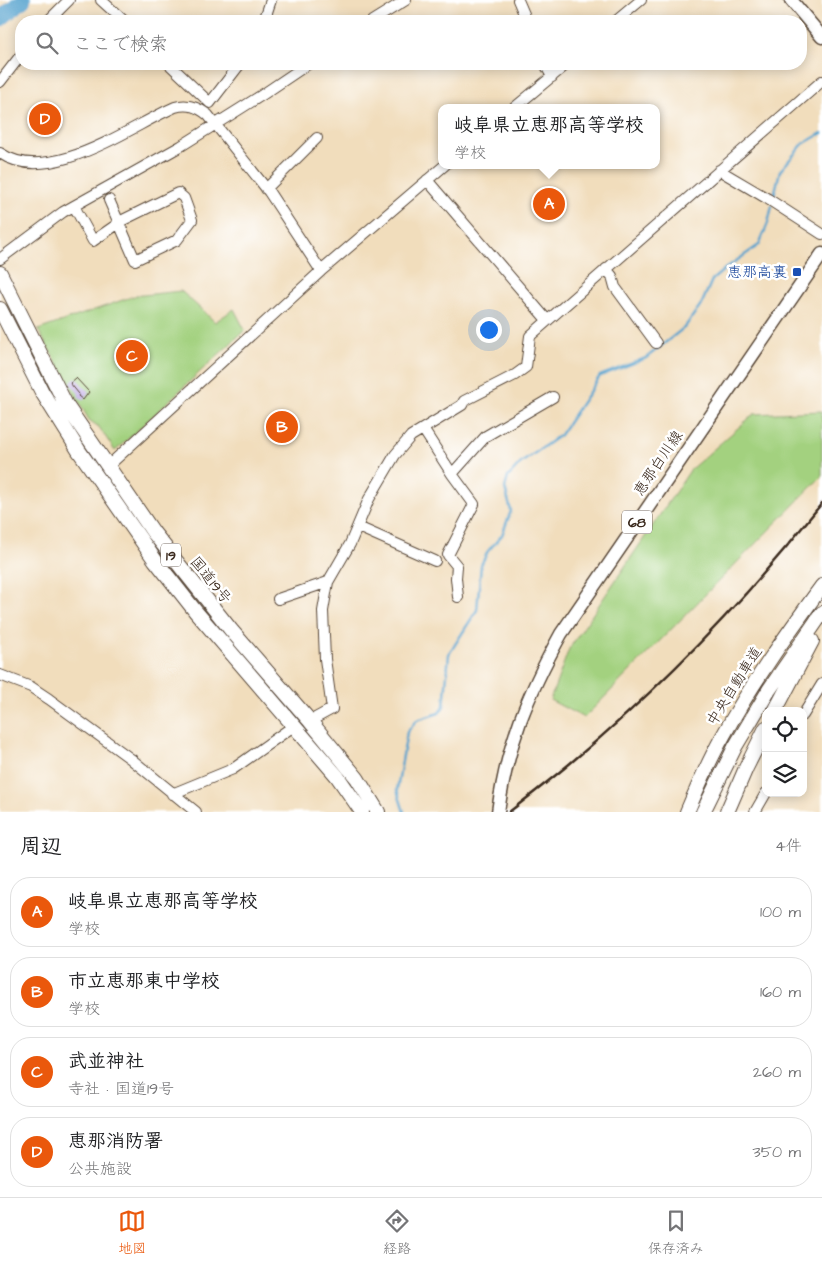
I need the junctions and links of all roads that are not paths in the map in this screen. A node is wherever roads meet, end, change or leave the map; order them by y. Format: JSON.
{"nodes":[{"id":1,"x":69,"y":0,"type":"edge"},
{"id":2,"x":101,"y":0,"type":"edge"},
{"id":3,"x":271,"y":0,"type":"edge"},
{"id":4,"x":406,"y":0,"type":"edge"},
{"id":5,"x":518,"y":0,"type":"edge"},
{"id":6,"x":640,"y":0,"type":"edge"},
{"id":7,"x":791,"y":0,"type":"edge"},
{"id":8,"x":54,"y":15,"type":"edge"},
{"id":9,"x":117,"y":15,"type":"edge"},
{"id":10,"x":266,"y":15,"type":"edge"},
{"id":11,"x":382,"y":15,"type":"edge"},
{"id":12,"x":524,"y":15,"type":"edge"},
{"id":13,"x":623,"y":15,"type":"edge"},
{"id":14,"x":804,"y":15,"type":"edge"},
{"id":15,"x":807,"y":19,"type":"edge"},
{"id":16,"x":822,"y":37,"type":"edge"},
{"id":17,"x":15,"y":63,"type":"edge"},
{"id":18,"x":175,"y":70,"type":"edge"},
{"id":19,"x":235,"y":70,"type":"edge"},
{"id":20,"x":299,"y":70,"type":"edge"},
{"id":21,"x":548,"y":70,"type":"edge"},
{"id":22,"x":560,"y":70,"type":"edge"},
{"id":23,"x":552,"y":77,"type":"junction"},
{"id":24,"x":822,"y":81,"type":"edge"},
{"id":25,"x":0,"y":82,"type":"edge"},
{"id":26,"x":519,"y":104,"type":"edge"},
{"id":27,"x":216,"y":124,"type":"junction"},
{"id":28,"x":317,"y":138,"type":"dead end"},
{"id":29,"x":0,"y":152,"type":"edge"},
{"id":30,"x":440,"y":169,"type":"edge"},
{"id":31,"x":719,"y":170,"type":"junction"},
{"id":32,"x":427,"y":180,"type":"junction"},
{"id":33,"x":266,"y":189,"type":"junction"},
{"id":34,"x":109,"y":200,"type":"dead end"},
{"id":35,"x":74,"y":206,"type":"junction"},
{"id":36,"x":119,"y":223,"type":"junction"},
{"id":37,"x":822,"y":234,"type":"edge"},
{"id":38,"x":822,"y":254,"type":"edge"},
{"id":39,"x":0,"y":259,"type":"edge"},
{"id":40,"x":606,"y":269,"type":"junction"},
{"id":41,"x":320,"y":271,"type":"junction"},
{"id":42,"x":0,"y":273,"type":"edge"},
{"id":43,"x":0,"y":309,"type":"edge"},
{"id":44,"x":547,"y":320,"type":"junction"},
{"id":45,"x":656,"y":343,"type":"dead end"},
{"id":46,"x":553,"y":397,"type":"dead end"},
{"id":47,"x":423,"y":429,"type":"junction"},
{"id":48,"x":107,"y":467,"type":"junction"},
{"id":49,"x":452,"y":474,"type":"junction"},
{"id":50,"x":358,"y":527,"type":"junction"},
{"id":51,"x":435,"y":561,"type":"dead end"},
{"id":52,"x":328,"y":582,"type":"junction"},
{"id":53,"x":822,"y":586,"type":"edge"},
{"id":54,"x":458,"y":597,"type":"dead end"},
{"id":55,"x":278,"y":599,"type":"dead end"},
{"id":56,"x":822,"y":612,"type":"edge"},
{"id":57,"x":822,"y":623,"type":"edge"},
{"id":58,"x":0,"y":675,"type":"edge"},
{"id":59,"x":822,"y":684,"type":"edge"},
{"id":60,"x":776,"y":707,"type":"edge"},
{"id":61,"x":807,"y":708,"type":"edge"},
{"id":62,"x":310,"y":721,"type":"junction"},
{"id":63,"x":295,"y":725,"type":"junction"},
{"id":64,"x":762,"y":736,"type":"edge"},
{"id":65,"x":172,"y":794,"type":"junction"},
{"id":66,"x":764,"y":797,"type":"edge"},
{"id":67,"x":196,"y":812,"type":"edge"},
{"id":68,"x":362,"y":812,"type":"edge"},
{"id":69,"x":378,"y":812,"type":"edge"},
{"id":70,"x":498,"y":812,"type":"edge"},
{"id":71,"x":687,"y":812,"type":"edge"},
{"id":72,"x":704,"y":812,"type":"edge"},
{"id":73,"x":727,"y":812,"type":"edge"},
{"id":74,"x":755,"y":812,"type":"edge"}],
"edges":[{"from":1,"to":8,"type":"street"},
{"from":2,"to":9,"type":"street"},
{"from":3,"to":10,"type":"street"},
{"from":4,"to":11,"type":"street"},
{"from":5,"to":12,"type":"street"},
{"from":6,"to":13,"type":"street"},
{"from":7,"to":14,"type":"main road"},
{"from":15,"to":16,"type":"main road"},
{"from":17,"to":25,"type":"street"},
{"from":18,"to":19,"type":"street"},
{"from":20,"to":27,"type":"street"},
{"from":21,"to":23,"type":"street"},
{"from":22,"to":23,"type":"street"},
{"from":23,"to":26,"type":"street"},
{"from":24,"to":31,"type":"street"},
{"from":27,"to":29,"type":"street"},
{"from":27,"to":33,"type":"street"},
{"from":27,"to":35,"type":"street"},
{"from":28,"to":33,"type":"street"},
{"from":30,"to":32,"type":"street"},
{"from":31,"to":37,"type":"street"},
{"from":31,"to":40,"type":"street"},
{"from":32,"to":41,"type":"street"},
{"from":32,"to":44,"type":"street"},
{"from":33,"to":41,"type":"street"},
{"from":34,"to":36,"type":"street"},
{"from":35,"to":36,"type":"street"},
{"from":35,"to":39,"type":"street"},
{"from":36,"to":36,"type":"street"},
{"from":38,"to":70,"type":"main road","name":"恵那白川線","number":"68"},
{"from":40,"to":44,"type":"street"},
{"from":40,"to":45,"type":"street"},
{"from":41,"to":48,"type":"street"},
{"from":42,"to":48,"type":"highway","name":"国道19号","number":"19"},
{"from":43,"to":63,"type":"highway","name":"国道19号","number":"19"},
{"from":44,"to":47,"type":"street"},
{"from":46,"to":49,"type":"street"},
{"from":47,"to":49,"type":"street"},
{"from":47,"to":50,"type":"street"},
{"from":48,"to":62,"type":"highway","name":"国道19号","number":"19"},
{"from":49,"to":54,"type":"street"},
{"from":50,"to":51,"type":"street"},
{"from":50,"to":52,"type":"street"},
{"from":52,"to":55,"type":"street"},
{"from":52,"to":62,"type":"street"},
{"from":53,"to":71,"type":"highway","name":"中央自動車道"},
{"from":56,"to":72,"type":"highway"},
{"from":57,"to":60,"type":"highway"},
{"from":58,"to":65,"type":"street"},
{"from":59,"to":61,"type":"street"},
{"from":62,"to":69,"type":"highway","name":"国道19号","number":"19"},
{"from":63,"to":65,"type":"street"},
{"from":63,"to":68,"type":"highway","name":"国道19号","number":"19"},
{"from":64,"to":73,"type":"highway"},
{"from":65,"to":67,"type":"street"},
{"from":66,"to":74,"type":"street"}]}
